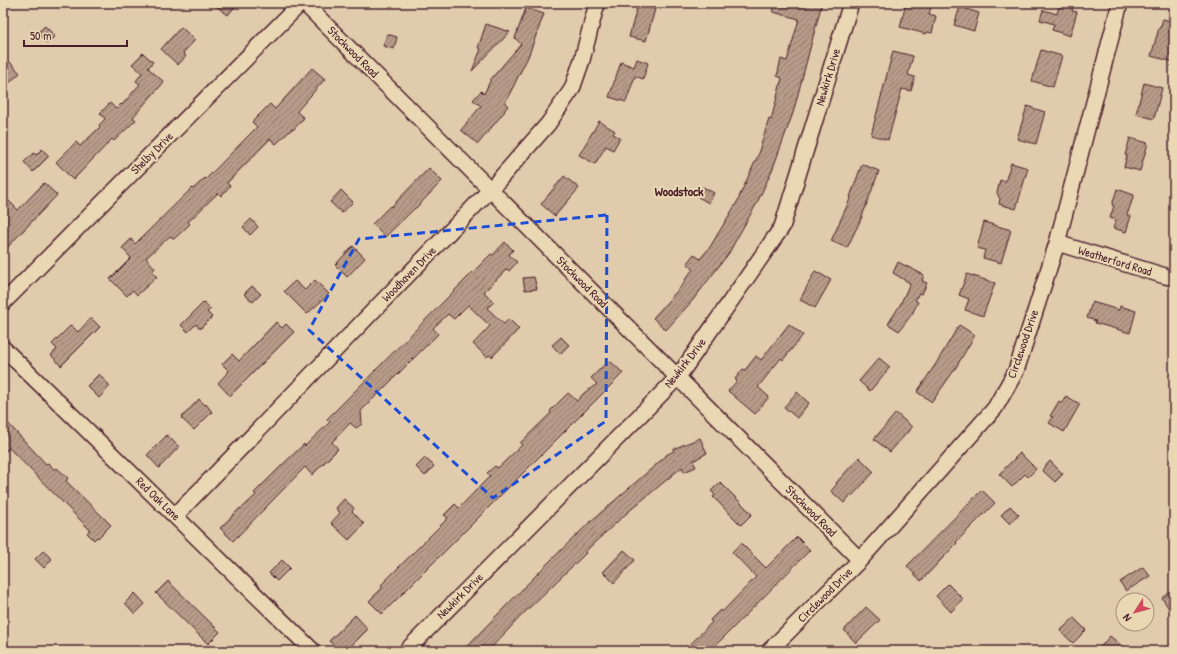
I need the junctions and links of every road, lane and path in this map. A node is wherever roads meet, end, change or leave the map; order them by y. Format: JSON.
{"nodes":[{"id":1,"x":302,"y":3,"type":"edge"},
{"id":2,"x":597,"y":3,"type":"edge"},
{"id":3,"x":851,"y":3,"type":"edge"},
{"id":4,"x":1120,"y":3,"type":"edge"},
{"id":5,"x":490,"y":190,"type":"junction"},
{"id":6,"x":1057,"y":242,"type":"junction"},
{"id":7,"x":1174,"y":278,"type":"edge"},
{"id":8,"x":3,"y":303,"type":"edge"},
{"id":9,"x":3,"y":348,"type":"edge"},
{"id":10,"x":678,"y":378,"type":"junction"},
{"id":11,"x":175,"y":516,"type":"junction"},
{"id":12,"x":860,"y":560,"type":"junction"},
{"id":13,"x":313,"y":651,"type":"edge"},
{"id":14,"x":406,"y":651,"type":"edge"},
{"id":15,"x":769,"y":651,"type":"edge"}],
"edges":[{"from":1,"to":5,"type":"street","name":"Stockwood Road"},
{"from":1,"to":8,"type":"street","name":"Shelby Drive"},
{"from":2,"to":5,"type":"street","name":"Woodhaven Drive"},
{"from":3,"to":10,"type":"street","name":"Newkirk Drive"},
{"from":4,"to":6,"type":"street","name":"Circlewood Drive"},
{"from":5,"to":10,"type":"street","name":"Stockwood Road"},
{"from":5,"to":11,"type":"street","name":"Woodhaven Drive"},
{"from":6,"to":7,"type":"street","name":"Weatherford Road"},
{"from":6,"to":12,"type":"street","name":"Circlewood Drive"},
{"from":9,"to":11,"type":"street","name":"Red Oak Lane"},
{"from":10,"to":12,"type":"street","name":"Stockwood Road"},
{"from":10,"to":14,"type":"street","name":"Newkirk Drive"},
{"from":11,"to":13,"type":"street","name":"Red Oak Lane"},
{"from":12,"to":15,"type":"street","name":"Circlewood Drive"}]}
